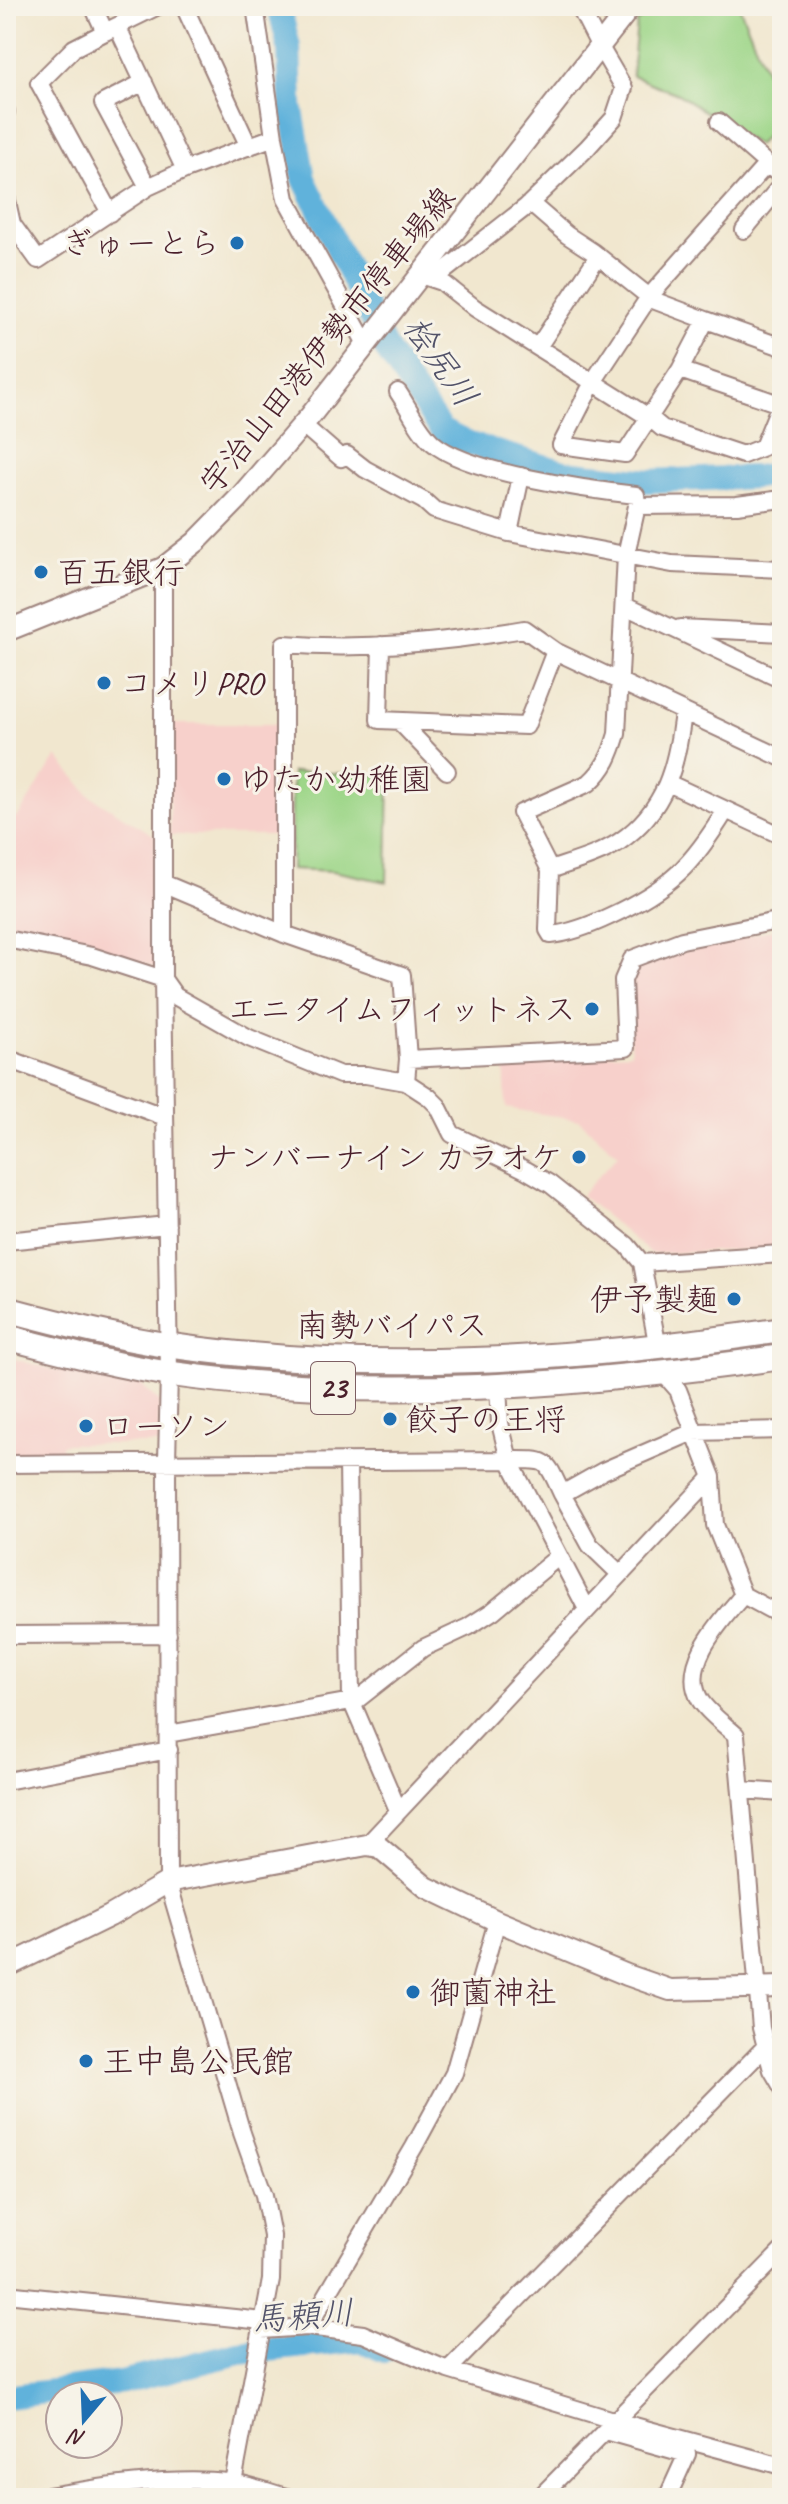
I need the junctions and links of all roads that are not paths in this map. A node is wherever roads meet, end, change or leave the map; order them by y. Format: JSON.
{"nodes":[{"id":1,"x":93,"y":6,"type":"edge"},
{"id":2,"x":158,"y":6,"type":"edge"},
{"id":3,"x":184,"y":6,"type":"edge"},
{"id":4,"x":255,"y":6,"type":"edge"},
{"id":5,"x":579,"y":6,"type":"edge"},
{"id":6,"x":631,"y":6,"type":"edge"},
{"id":7,"x":111,"y":29,"type":"junction"},
{"id":8,"x":600,"y":47,"type":"junction"},
{"id":9,"x":144,"y":82,"type":"junction"},
{"id":10,"x":719,"y":122,"type":"dead end"},
{"id":11,"x":274,"y":137,"type":"junction"},
{"id":12,"x":249,"y":147,"type":"junction"},
{"id":13,"x":767,"y":164,"type":"junction"},
{"id":14,"x":185,"y":170,"type":"junction"},
{"id":15,"x":782,"y":177,"type":"edge"},
{"id":16,"x":782,"y":184,"type":"edge"},
{"id":17,"x":148,"y":187,"type":"junction"},
{"id":18,"x":6,"y":197,"type":"edge"},
{"id":19,"x":530,"y":203,"type":"junction"},
{"id":20,"x":110,"y":213,"type":"junction"},
{"id":21,"x":744,"y":230,"type":"dead end"},
{"id":22,"x":598,"y":256,"type":"junction"},
{"id":23,"x":428,"y":277,"type":"junction"},
{"id":24,"x":649,"y":297,"type":"junction"},
{"id":25,"x":706,"y":320,"type":"junction"},
{"id":26,"x":368,"y":342,"type":"junction"},
{"id":27,"x":538,"y":347,"type":"junction"},
{"id":28,"x":782,"y":347,"type":"edge"},
{"id":29,"x":680,"y":370,"type":"junction"},
{"id":30,"x":593,"y":382,"type":"junction"},
{"id":31,"x":398,"y":392,"type":"dead end"},
{"id":32,"x":781,"y":405,"type":"edge"},
{"id":33,"x":650,"y":418,"type":"junction"},
{"id":34,"x":303,"y":425,"type":"junction"},
{"id":35,"x":521,"y":476,"type":"junction"},
{"id":36,"x":782,"y":499,"type":"edge"},
{"id":37,"x":637,"y":506,"type":"junction"},
{"id":38,"x":509,"y":533,"type":"junction"},
{"id":39,"x":626,"y":555,"type":"junction"},
{"id":40,"x":163,"y":568,"type":"junction"},
{"id":41,"x":782,"y":569,"type":"edge"},
{"id":42,"x":625,"y":606,"type":"junction"},
{"id":43,"x":670,"y":628,"type":"junction"},
{"id":44,"x":6,"y":631,"type":"edge"},
{"id":45,"x":782,"y":633,"type":"edge"},
{"id":46,"x":381,"y":645,"type":"junction"},
{"id":47,"x":555,"y":651,"type":"junction"},
{"id":48,"x":782,"y":680,"type":"edge"},
{"id":49,"x":619,"y":681,"type":"junction"},
{"id":50,"x":683,"y":712,"type":"junction"},
{"id":51,"x":399,"y":721,"type":"junction"},
{"id":52,"x":782,"y":758,"type":"edge"},
{"id":53,"x":447,"y":771,"type":"dead end"},
{"id":54,"x":668,"y":783,"type":"junction"},
{"id":55,"x":726,"y":810,"type":"junction"},
{"id":56,"x":782,"y":836,"type":"edge"},
{"id":57,"x":550,"y":870,"type":"junction"},
{"id":58,"x":163,"y":883,"type":"junction"},
{"id":59,"x":782,"y":920,"type":"edge"},
{"id":60,"x":284,"y":934,"type":"junction"},
{"id":61,"x":7,"y":943,"type":"edge"},
{"id":62,"x":163,"y":979,"type":"junction"},
{"id":63,"x":6,"y":1058,"type":"edge"},
{"id":64,"x":408,"y":1059,"type":"junction"},
{"id":65,"x":406,"y":1082,"type":"junction"},
{"id":66,"x":165,"y":1117,"type":"junction"},
{"id":67,"x":167,"y":1225,"type":"junction"},
{"id":68,"x":6,"y":1241,"type":"edge"},
{"id":69,"x":782,"y":1254,"type":"edge"},
{"id":70,"x":642,"y":1263,"type":"junction"},
{"id":71,"x":6,"y":1309,"type":"edge"},
{"id":72,"x":782,"y":1330,"type":"edge"},
{"id":73,"x":6,"y":1337,"type":"edge"},
{"id":74,"x":168,"y":1345,"type":"junction"},
{"id":75,"x":658,"y":1348,"type":"junction"},
{"id":76,"x":782,"y":1357,"type":"edge"},
{"id":77,"x":169,"y":1373,"type":"junction"},
{"id":78,"x":664,"y":1374,"type":"junction"},
{"id":79,"x":498,"y":1386,"type":"junction"},
{"id":80,"x":782,"y":1430,"type":"edge"},
{"id":81,"x":693,"y":1432,"type":"junction"},
{"id":82,"x":509,"y":1460,"type":"junction"},
{"id":83,"x":167,"y":1461,"type":"junction"},
{"id":84,"x":348,"y":1461,"type":"junction"},
{"id":85,"x":6,"y":1464,"type":"edge"},
{"id":86,"x":712,"y":1477,"type":"junction"},
{"id":87,"x":562,"y":1494,"type":"junction"},
{"id":88,"x":559,"y":1556,"type":"junction"},
{"id":89,"x":620,"y":1574,"type":"junction"},
{"id":90,"x":743,"y":1595,"type":"junction"},
{"id":91,"x":774,"y":1607,"type":"edge"},
{"id":92,"x":587,"y":1609,"type":"junction"},
{"id":93,"x":782,"y":1616,"type":"edge"},
{"id":94,"x":168,"y":1634,"type":"junction"},
{"id":95,"x":6,"y":1635,"type":"edge"},
{"id":96,"x":351,"y":1700,"type":"junction"},
{"id":97,"x":168,"y":1742,"type":"junction"},
{"id":98,"x":6,"y":1781,"type":"edge"},
{"id":99,"x":741,"y":1790,"type":"junction"},
{"id":100,"x":782,"y":1793,"type":"edge"},
{"id":101,"x":398,"y":1810,"type":"junction"},
{"id":102,"x":367,"y":1845,"type":"junction"},
{"id":103,"x":168,"y":1882,"type":"junction"},
{"id":104,"x":497,"y":1921,"type":"junction"},
{"id":105,"x":6,"y":1967,"type":"edge"},
{"id":106,"x":782,"y":1987,"type":"edge"},
{"id":107,"x":758,"y":1988,"type":"junction"},
{"id":108,"x":765,"y":2047,"type":"junction"},
{"id":109,"x":782,"y":2087,"type":"edge"},
{"id":110,"x":782,"y":2251,"type":"edge"},
{"id":111,"x":6,"y":2294,"type":"edge"},
{"id":112,"x":308,"y":2327,"type":"junction"},
{"id":113,"x":261,"y":2331,"type":"junction"},
{"id":114,"x":448,"y":2370,"type":"junction"},
{"id":115,"x":610,"y":2426,"type":"junction"},
{"id":116,"x":782,"y":2466,"type":"edge"},
{"id":117,"x":231,"y":2490,"type":"edge"},
{"id":118,"x":37,"y":2498,"type":"edge"},
{"id":119,"x":290,"y":2498,"type":"edge"},
{"id":120,"x":539,"y":2498,"type":"edge"},
{"id":121,"x":667,"y":2498,"type":"edge"}],
"edges":[{"from":1,"to":7,"type":"street"},
{"from":2,"to":7,"type":"street"},
{"from":3,"to":12,"type":"street"},
{"from":4,"to":11,"type":"street"},
{"from":5,"to":8,"type":"street"},
{"from":6,"to":8,"type":"main road","name":"宇治山田港伊勢市停車場線"},
{"from":7,"to":9,"type":"street"},
{"from":7,"to":20,"type":"street"},
{"from":8,"to":19,"type":"street"},
{"from":8,"to":23,"type":"main road","name":"宇治山田港伊勢市停車場線"},
{"from":9,"to":14,"type":"street"},
{"from":9,"to":17,"type":"street"},
{"from":10,"to":13,"type":"street"},
{"from":11,"to":12,"type":"street"},
{"from":11,"to":26,"type":"street"},
{"from":12,"to":14,"type":"street"},
{"from":13,"to":15,"type":"street"},
{"from":13,"to":24,"type":"street"},
{"from":14,"to":17,"type":"street"},
{"from":16,"to":21,"type":"street"},
{"from":17,"to":20,"type":"street"},
{"from":18,"to":20,"type":"street"},
{"from":19,"to":22,"type":"street"},
{"from":19,"to":23,"type":"street"},
{"from":22,"to":24,"type":"street"},
{"from":22,"to":27,"type":"street"},
{"from":23,"to":26,"type":"main road","name":"宇治山田港伊勢市停車場線"},
{"from":23,"to":27,"type":"street"},
{"from":24,"to":25,"type":"street"},
{"from":24,"to":30,"type":"street"},
{"from":25,"to":28,"type":"street"},
{"from":25,"to":29,"type":"street"},
{"from":26,"to":34,"type":"main road","name":"宇治山田港伊勢市停車場線"},
{"from":27,"to":30,"type":"street"},
{"from":29,"to":32,"type":"street"},
{"from":29,"to":33,"type":"street"},
{"from":30,"to":33,"type":"street"},
{"from":30,"to":33,"type":"street"},
{"from":31,"to":35,"type":"street"},
{"from":32,"to":33,"type":"street"},
{"from":34,"to":38,"type":"street"},
{"from":34,"to":40,"type":"main road","name":"宇治山田港伊勢市停車場線"},
{"from":35,"to":37,"type":"street"},
{"from":35,"to":38,"type":"street"},
{"from":36,"to":37,"type":"street"},
{"from":37,"to":39,"type":"street"},
{"from":38,"to":39,"type":"street"},
{"from":39,"to":41,"type":"street"},
{"from":39,"to":42,"type":"street"},
{"from":40,"to":44,"type":"main road","name":"宇治山田港伊勢市停車場線"},
{"from":40,"to":58,"type":"street"},
{"from":42,"to":43,"type":"street"},
{"from":42,"to":49,"type":"street"},
{"from":43,"to":45,"type":"street"},
{"from":43,"to":48,"type":"street"},
{"from":46,"to":47,"type":"street"},
{"from":46,"to":51,"type":"street"},
{"from":46,"to":60,"type":"street"},
{"from":47,"to":49,"type":"street"},
{"from":47,"to":51,"type":"street"},
{"from":49,"to":50,"type":"street"},
{"from":49,"to":57,"type":"street"},
{"from":50,"to":52,"type":"street"},
{"from":50,"to":54,"type":"street"},
{"from":51,"to":53,"type":"street"},
{"from":54,"to":55,"type":"street"},
{"from":54,"to":57,"type":"street"},
{"from":55,"to":56,"type":"street"},
{"from":55,"to":57,"type":"street"},
{"from":58,"to":60,"type":"street"},
{"from":58,"to":62,"type":"street"},
{"from":59,"to":64,"type":"street"},
{"from":60,"to":64,"type":"street"},
{"from":61,"to":62,"type":"street"},
{"from":62,"to":65,"type":"street"},
{"from":62,"to":66,"type":"street"},
{"from":63,"to":66,"type":"street"},
{"from":64,"to":65,"type":"street"},
{"from":65,"to":70,"type":"street"},
{"from":66,"to":67,"type":"street"},
{"from":67,"to":68,"type":"street"},
{"from":67,"to":74,"type":"street"},
{"from":69,"to":70,"type":"street"},
{"from":70,"to":75,"type":"street"},
{"from":71,"to":74,"type":"highway","name":"南勢バイパス","number":"23"},
{"from":72,"to":75,"type":"highway","name":"南勢バイパス","number":"23"},
{"from":73,"to":77,"type":"highway","name":"南勢バイパス","number":"23"},
{"from":74,"to":75,"type":"highway","name":"南勢バイパス","number":"23"},
{"from":74,"to":77,"type":"street"},
{"from":76,"to":78,"type":"highway","name":"南勢バイパス","number":"23"},
{"from":77,"to":79,"type":"highway","name":"南勢バイパス","number":"23"},
{"from":77,"to":83,"type":"street"},
{"from":78,"to":79,"type":"highway","name":"南勢バイパス","number":"23"},
{"from":78,"to":81,"type":"street"},
{"from":79,"to":82,"type":"street"},
{"from":80,"to":81,"type":"street"},
{"from":81,"to":86,"type":"street"},
{"from":81,"to":87,"type":"street"},
{"from":82,"to":84,"type":"street"},
{"from":82,"to":87,"type":"street"},
{"from":82,"to":88,"type":"street"},
{"from":83,"to":84,"type":"street"},
{"from":83,"to":85,"type":"street"},
{"from":83,"to":94,"type":"street"},
{"from":84,"to":96,"type":"street"},
{"from":86,"to":89,"type":"street"},
{"from":86,"to":90,"type":"street"},
{"from":87,"to":89,"type":"street"},
{"from":88,"to":92,"type":"street"},
{"from":88,"to":96,"type":"street"},
{"from":89,"to":92,"type":"street"},
{"from":90,"to":91,"type":"street"},
{"from":90,"to":99,"type":"street"},
{"from":91,"to":93,"type":"street"},
{"from":92,"to":101,"type":"street"},
{"from":94,"to":95,"type":"street"},
{"from":94,"to":97,"type":"street"},
{"from":96,"to":97,"type":"street"},
{"from":96,"to":101,"type":"street"},
{"from":97,"to":98,"type":"street"},
{"from":97,"to":103,"type":"street"},
{"from":99,"to":100,"type":"street"},
{"from":99,"to":107,"type":"street"},
{"from":101,"to":102,"type":"street"},
{"from":102,"to":103,"type":"main road"},
{"from":102,"to":104,"type":"main road"},
{"from":103,"to":105,"type":"main road"},
{"from":103,"to":113,"type":"street"},
{"from":104,"to":107,"type":"main road"},
{"from":104,"to":112,"type":"street"},
{"from":106,"to":107,"type":"main road"},
{"from":107,"to":108,"type":"street"},
{"from":108,"to":109,"type":"street"},
{"from":108,"to":114,"type":"street"},
{"from":110,"to":115,"type":"street"},
{"from":111,"to":113,"type":"street"},
{"from":112,"to":113,"type":"street"},
{"from":112,"to":114,"type":"street"},
{"from":113,"to":117,"type":"street"},
{"from":114,"to":115,"type":"street"},
{"from":115,"to":116,"type":"street"},
{"from":115,"to":120,"type":"street"},
{"from":115,"to":121,"type":"street"},
{"from":117,"to":118,"type":"street"},
{"from":117,"to":119,"type":"street"}]}
